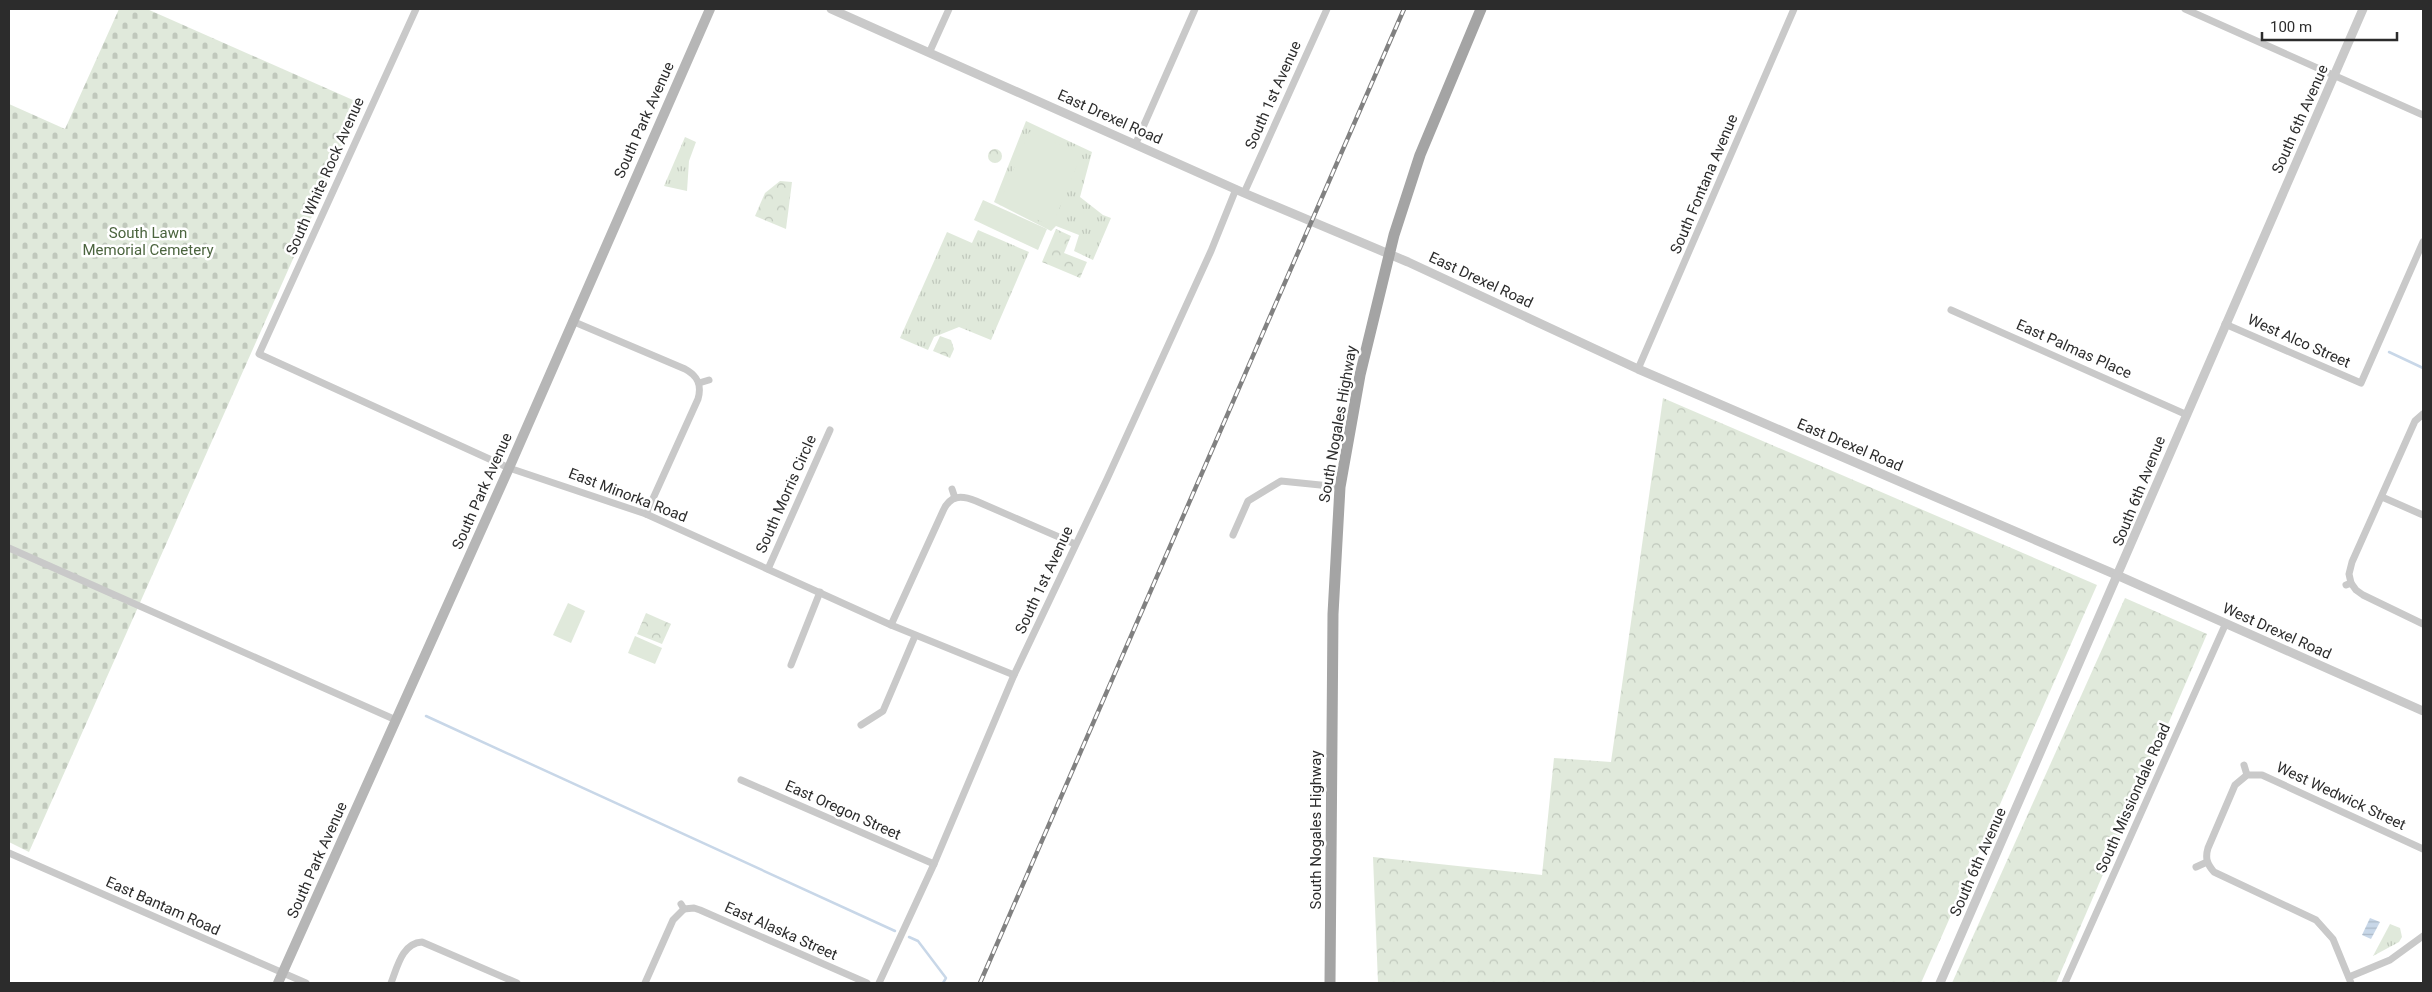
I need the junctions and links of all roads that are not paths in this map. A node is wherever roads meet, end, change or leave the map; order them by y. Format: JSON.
{"nodes":[{"id":1,"x":416,"y":9,"type":"edge"},
{"id":2,"x":710,"y":9,"type":"edge"},
{"id":3,"x":832,"y":9,"type":"edge"},
{"id":4,"x":949,"y":9,"type":"edge"},
{"id":5,"x":1195,"y":9,"type":"edge"},
{"id":6,"x":1327,"y":9,"type":"edge"},
{"id":7,"x":1481,"y":9,"type":"edge"},
{"id":8,"x":1794,"y":9,"type":"edge"},
{"id":9,"x":2185,"y":9,"type":"edge"},
{"id":10,"x":2363,"y":9,"type":"edge"},
{"id":11,"x":930,"y":51,"type":"junction"},
{"id":12,"x":2334,"y":75,"type":"junction"},
{"id":13,"x":2423,"y":115,"type":"edge"},
{"id":14,"x":1136,"y":143,"type":"junction"},
{"id":15,"x":1240,"y":191,"type":"junction"},
{"id":16,"x":2423,"y":242,"type":"edge"},
{"id":17,"x":1391,"y":254,"type":"junction"},
{"id":18,"x":1951,"y":310,"type":"dead end"},
{"id":19,"x":572,"y":321,"type":"junction"},
{"id":20,"x":2225,"y":324,"type":"junction"},
{"id":21,"x":259,"y":354,"type":"joint"},
{"id":22,"x":1638,"y":369,"type":"junction"},
{"id":23,"x":709,"y":380,"type":"dead end"},
{"id":24,"x":699,"y":384,"type":"junction"},
{"id":25,"x":2185,"y":414,"type":"junction"},
{"id":26,"x":2423,"y":414,"type":"edge"},
{"id":27,"x":830,"y":430,"type":"dead end"},
{"id":28,"x":509,"y":468,"type":"junction"},
{"id":29,"x":1340,"y":487,"type":"junction"},
{"id":30,"x":952,"y":489,"type":"dead end"},
{"id":31,"x":2382,"y":497,"type":"junction"},
{"id":32,"x":955,"y":498,"type":"junction"},
{"id":33,"x":646,"y":514,"type":"junction"},
{"id":34,"x":2423,"y":516,"type":"edge"},
{"id":35,"x":1233,"y":535,"type":"dead end"},
{"id":36,"x":1075,"y":544,"type":"junction"},
{"id":37,"x":9,"y":548,"type":"edge"},
{"id":38,"x":768,"y":569,"type":"junction"},
{"id":39,"x":2119,"y":576,"type":"junction"},
{"id":40,"x":820,"y":592,"type":"junction"},
{"id":41,"x":2226,"y":623,"type":"junction"},
{"id":42,"x":2423,"y":624,"type":"edge"},
{"id":43,"x":892,"y":625,"type":"junction"},
{"id":44,"x":915,"y":636,"type":"junction"},
{"id":45,"x":791,"y":665,"type":"dead end"},
{"id":46,"x":1014,"y":675,"type":"junction"},
{"id":47,"x":2423,"y":711,"type":"edge"},
{"id":48,"x":396,"y":720,"type":"junction"},
{"id":49,"x":861,"y":725,"type":"dead end"},
{"id":50,"x":2244,"y":765,"type":"dead end"},
{"id":51,"x":2247,"y":775,"type":"junction"},
{"id":52,"x":741,"y":780,"type":"dead end"},
{"id":53,"x":2423,"y":849,"type":"edge"},
{"id":54,"x":9,"y":853,"type":"edge"},
{"id":55,"x":2207,"y":862,"type":"junction"},
{"id":56,"x":934,"y":864,"type":"junction"},
{"id":57,"x":2196,"y":867,"type":"dead end"},
{"id":58,"x":2423,"y":936,"type":"edge"},
{"id":59,"x":282,"y":973,"type":"junction"},
{"id":60,"x":2350,"y":980,"type":"edge"},
{"id":61,"x":278,"y":983,"type":"edge"},
{"id":62,"x":306,"y":983,"type":"edge"},
{"id":63,"x":390,"y":983,"type":"edge"},
{"id":64,"x":517,"y":983,"type":"edge"},
{"id":65,"x":645,"y":983,"type":"edge"},
{"id":66,"x":867,"y":983,"type":"edge"},
{"id":67,"x":879,"y":983,"type":"edge"},
{"id":68,"x":1330,"y":983,"type":"edge"},
{"id":69,"x":1940,"y":983,"type":"edge"},
{"id":70,"x":2066,"y":983,"type":"edge"}],
"edges":[{"from":1,"to":21,"type":"street","name":"South White Rock Avenue"},
{"from":2,"to":19,"type":"main road","name":"South Park Avenue"},
{"from":3,"to":11,"type":"street","name":"East Drexel Road"},
{"from":4,"to":11,"type":"street"},
{"from":5,"to":14,"type":"street"},
{"from":6,"to":15,"type":"street","name":"South 1st Avenue"},
{"from":7,"to":17,"type":"main road","name":"South Nogales Highway"},
{"from":8,"to":22,"type":"street","name":"South Fontana Avenue"},
{"from":9,"to":12,"type":"street"},
{"from":10,"to":12,"type":"street","name":"South 6th Avenue"},
{"from":11,"to":14,"type":"street","name":"East Drexel Road"},
{"from":12,"to":13,"type":"street"},
{"from":12,"to":20,"type":"street","name":"South 6th Avenue"},
{"from":14,"to":15,"type":"street","name":"East Drexel Road"},
{"from":15,"to":17,"type":"street","name":"East Drexel Road"},
{"from":15,"to":36,"type":"street","name":"South 1st Avenue"},
{"from":16,"to":20,"type":"street","name":"West Alco Street"},
{"from":17,"to":22,"type":"street","name":"East Drexel Road"},
{"from":17,"to":29,"type":"main road","name":"South Nogales Highway"},
{"from":18,"to":25,"type":"street","name":"East Palmas Place"},
{"from":19,"to":24,"type":"street"},
{"from":19,"to":28,"type":"main road","name":"South Park Avenue"},
{"from":20,"to":25,"type":"street","name":"South 6th Avenue"},
{"from":21,"to":28,"type":"street","name":"East Minorka Road"},
{"from":22,"to":39,"type":"street","name":"East Drexel Road"},
{"from":23,"to":24,"type":"street"},
{"from":24,"to":33,"type":"street"},
{"from":25,"to":39,"type":"street","name":"South 6th Avenue"},
{"from":26,"to":31,"type":"street"},
{"from":27,"to":38,"type":"street","name":"South Morris Circle"},
{"from":28,"to":33,"type":"street","name":"East Minorka Road"},
{"from":28,"to":48,"type":"main road","name":"South Park Avenue"},
{"from":29,"to":35,"type":"street"},
{"from":29,"to":68,"type":"main road","name":"South Nogales Highway"},
{"from":30,"to":32,"type":"street"},
{"from":31,"to":34,"type":"street"},
{"from":31,"to":42,"type":"street"},
{"from":32,"to":36,"type":"street"},
{"from":32,"to":43,"type":"street"},
{"from":33,"to":38,"type":"street","name":"East Minorka Road"},
{"from":36,"to":46,"type":"street","name":"South 1st Avenue"},
{"from":37,"to":48,"type":"street"},
{"from":38,"to":40,"type":"street","name":"East Minorka Road"},
{"from":39,"to":41,"type":"street","name":"West Drexel Road"},
{"from":39,"to":69,"type":"street","name":"South 6th Avenue"},
{"from":40,"to":43,"type":"street","name":"East Minorka Road"},
{"from":40,"to":45,"type":"street"},
{"from":41,"to":47,"type":"street","name":"West Drexel Road"},
{"from":41,"to":70,"type":"street","name":"South Missiondale Road"},
{"from":43,"to":44,"type":"street","name":"East Minorka Road"},
{"from":44,"to":46,"type":"street","name":"East Minorka Road"},
{"from":44,"to":49,"type":"street"},
{"from":46,"to":56,"type":"street","name":"South 1st Avenue"},
{"from":48,"to":59,"type":"main road","name":"South Park Avenue"},
{"from":50,"to":51,"type":"street"},
{"from":51,"to":53,"type":"street","name":"West Wedwick Street"},
{"from":51,"to":55,"type":"street"},
{"from":52,"to":56,"type":"street","name":"East Oregon Street"},
{"from":54,"to":59,"type":"street","name":"East Bantam Road"},
{"from":55,"to":57,"type":"street"},
{"from":55,"to":60,"type":"street"},
{"from":56,"to":67,"type":"street","name":"South 1st Avenue"},
{"from":58,"to":60,"type":"street"},
{"from":59,"to":61,"type":"main road","name":"South Park Avenue"},
{"from":59,"to":62,"type":"street","name":"East Bantam Road"},
{"from":63,"to":64,"type":"street"},
{"from":65,"to":66,"type":"street","name":"East Alaska Street"}]}
